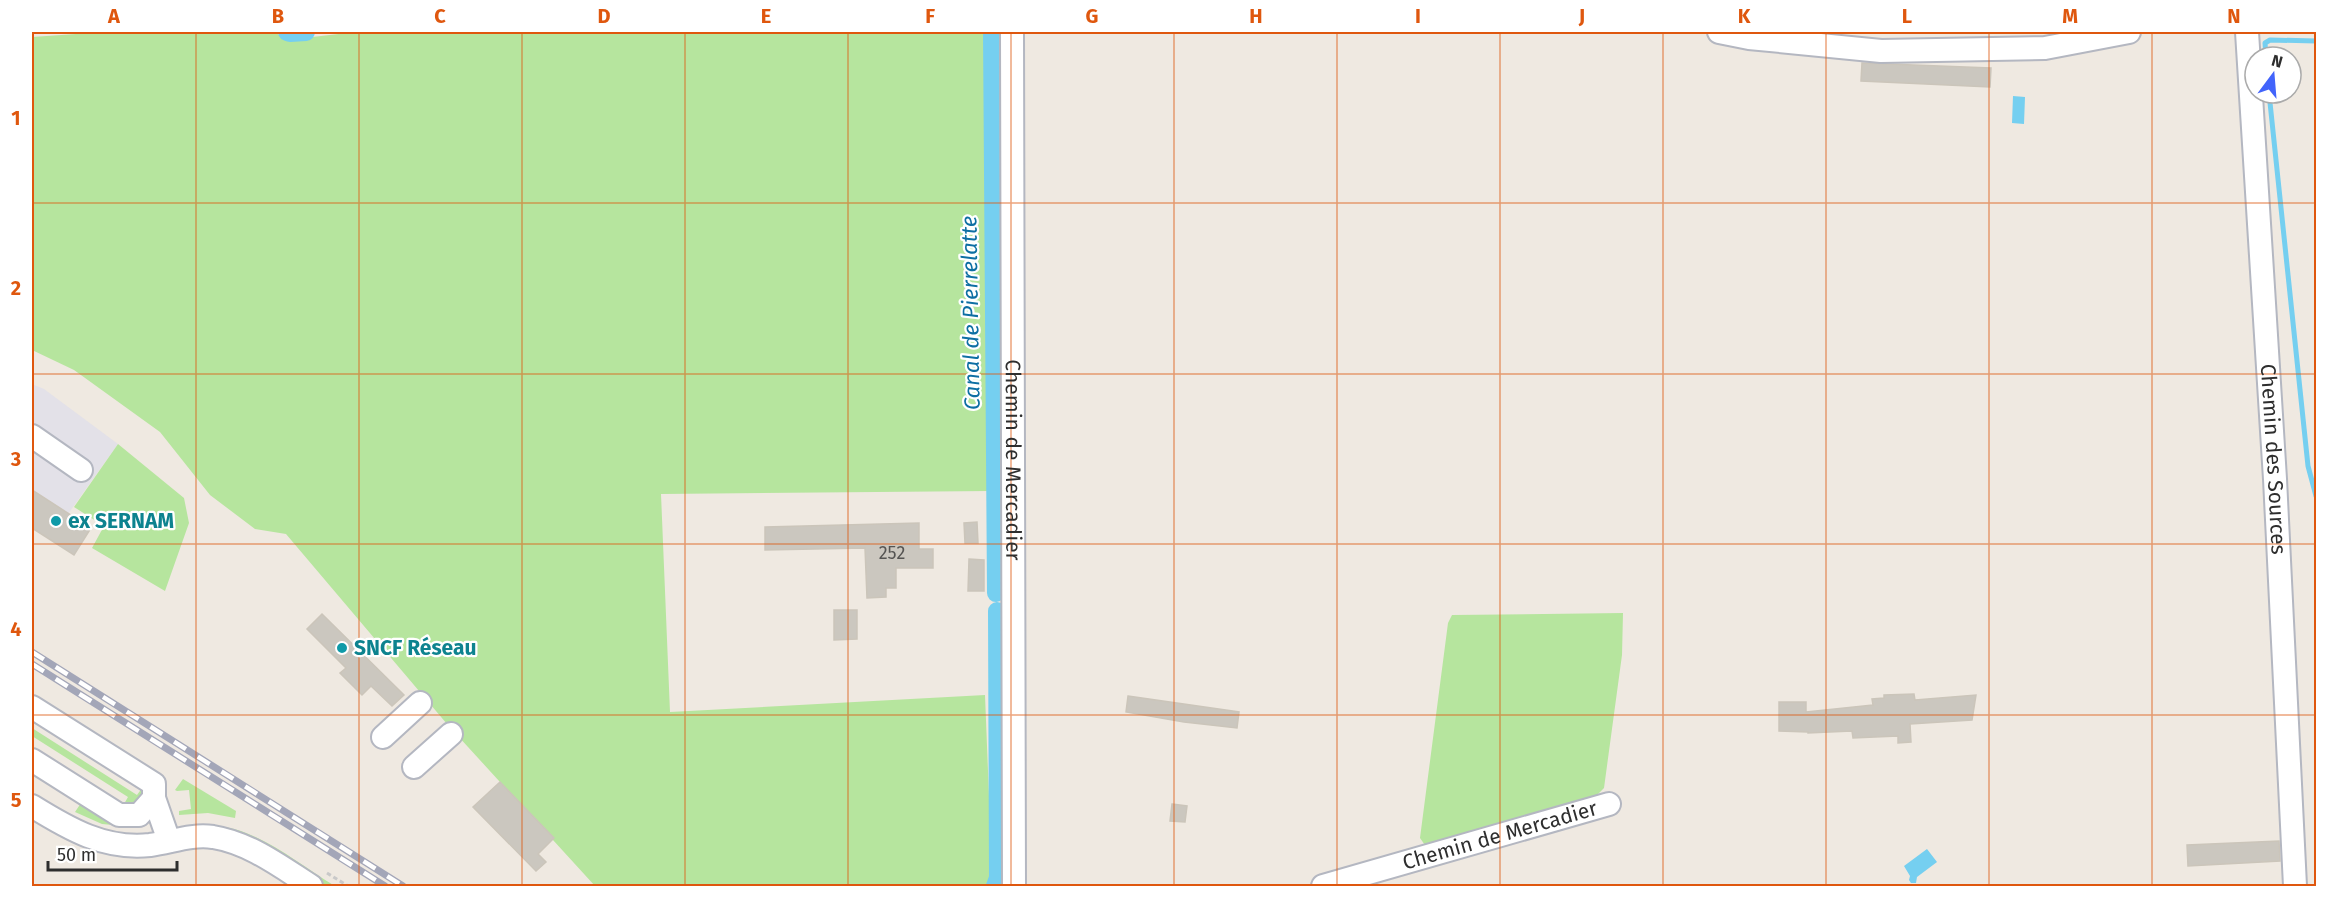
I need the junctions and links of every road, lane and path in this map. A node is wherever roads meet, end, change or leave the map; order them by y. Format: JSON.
{"nodes":[{"id":1,"x":1012,"y":32,"type":"edge"},
{"id":2,"x":1719,"y":32,"type":"edge"},
{"id":3,"x":2130,"y":32,"type":"edge"},
{"id":4,"x":2247,"y":32,"type":"edge"},
{"id":5,"x":32,"y":436,"type":"edge"},
{"id":6,"x":81,"y":470,"type":"dead end"},
{"id":7,"x":420,"y":703,"type":"dead end"},
{"id":8,"x":32,"y":707,"type":"edge"},
{"id":9,"x":451,"y":734,"type":"dead end"},
{"id":10,"x":383,"y":737,"type":"dead end"},
{"id":11,"x":32,"y":760,"type":"edge"},
{"id":12,"x":414,"y":767,"type":"dead end"},
{"id":13,"x":154,"y":798,"type":"junction"},
{"id":14,"x":1609,"y":804,"type":"dead end"},
{"id":15,"x":32,"y":806,"type":"edge"},
{"id":16,"x":169,"y":841,"type":"junction"},
{"id":17,"x":311,"y":886,"type":"edge"},
{"id":18,"x":1014,"y":886,"type":"edge"},
{"id":19,"x":1323,"y":886,"type":"edge"},
{"id":20,"x":2295,"y":886,"type":"edge"}],
"edges":[{"from":1,"to":18,"type":"street","name":"Chemin de Mercadier"},
{"from":2,"to":3,"type":"street"},
{"from":4,"to":20,"type":"street","name":"Chemin des Sources"},
{"from":5,"to":6,"type":"street"},
{"from":7,"to":10,"type":"street"},
{"from":8,"to":13,"type":"street"},
{"from":9,"to":12,"type":"street"},
{"from":11,"to":13,"type":"street"},
{"from":13,"to":16,"type":"street"},
{"from":14,"to":19,"type":"street","name":"Chemin de Mercadier"},
{"from":15,"to":16,"type":"street"},
{"from":16,"to":17,"type":"street"}]}
